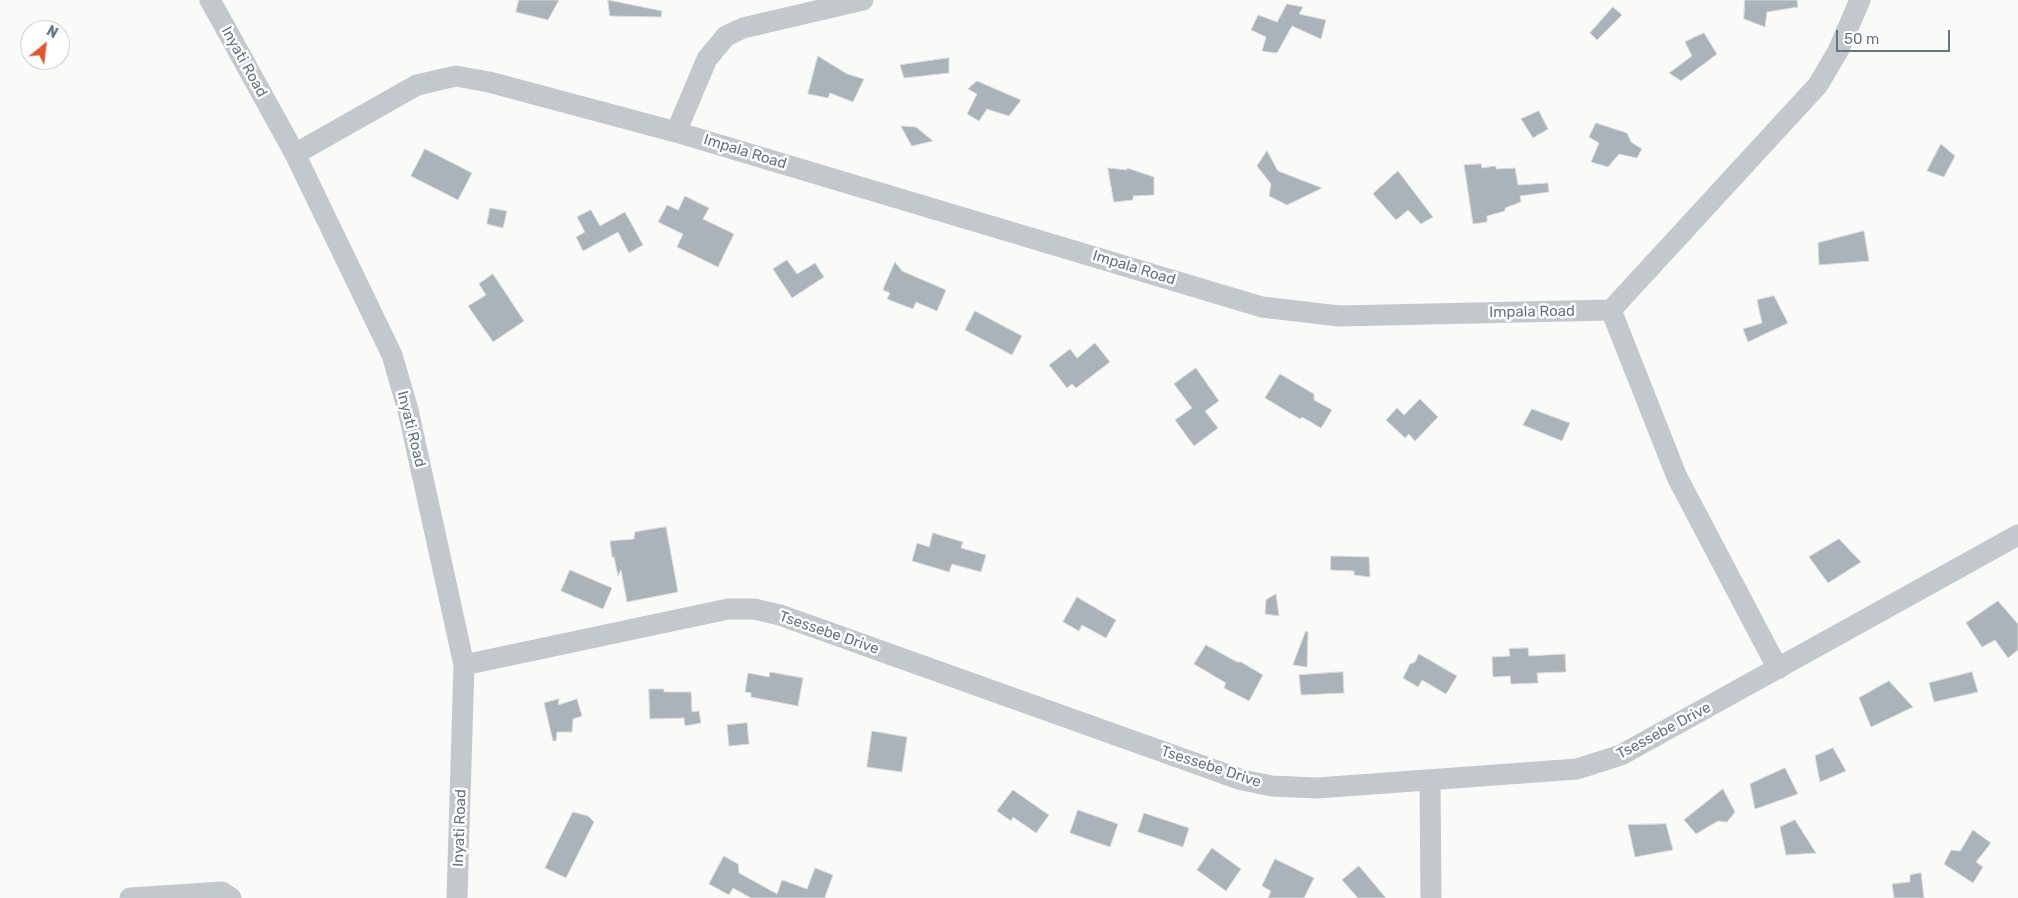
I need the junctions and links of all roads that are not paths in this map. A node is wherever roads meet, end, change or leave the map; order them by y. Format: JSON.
{"nodes":[{"id":1,"x":210,"y":0,"type":"edge"},
{"id":2,"x":863,"y":0,"type":"edge"},
{"id":3,"x":1860,"y":0,"type":"edge"},
{"id":4,"x":676,"y":132,"type":"junction"},
{"id":5,"x":295,"y":154,"type":"junction"},
{"id":6,"x":1611,"y":310,"type":"junction"},
{"id":7,"x":2018,"y":535,"type":"edge"},
{"id":8,"x":464,"y":665,"type":"junction"},
{"id":9,"x":1778,"y":669,"type":"junction"},
{"id":10,"x":1430,"y":780,"type":"junction"},
{"id":11,"x":130,"y":898,"type":"edge"},
{"id":12,"x":231,"y":898,"type":"edge"},
{"id":13,"x":458,"y":898,"type":"edge"},
{"id":14,"x":1431,"y":898,"type":"edge"}],
"edges":[{"from":1,"to":5,"type":"street","name":"Inyati Road"},
{"from":2,"to":4,"type":"street"},
{"from":3,"to":6,"type":"street"},
{"from":4,"to":5,"type":"street","name":"Impala Road"},
{"from":4,"to":6,"type":"street","name":"Impala Road"},
{"from":5,"to":8,"type":"street","name":"Inyati Road"},
{"from":6,"to":9,"type":"street"},
{"from":7,"to":9,"type":"street","name":"Tsessebe Drive"},
{"from":8,"to":10,"type":"street","name":"Tsessebe Drive"},
{"from":8,"to":13,"type":"street","name":"Inyati Road"},
{"from":9,"to":10,"type":"street","name":"Tsessebe Drive"},
{"from":10,"to":14,"type":"street"},
{"from":11,"to":12,"type":"street"}]}
